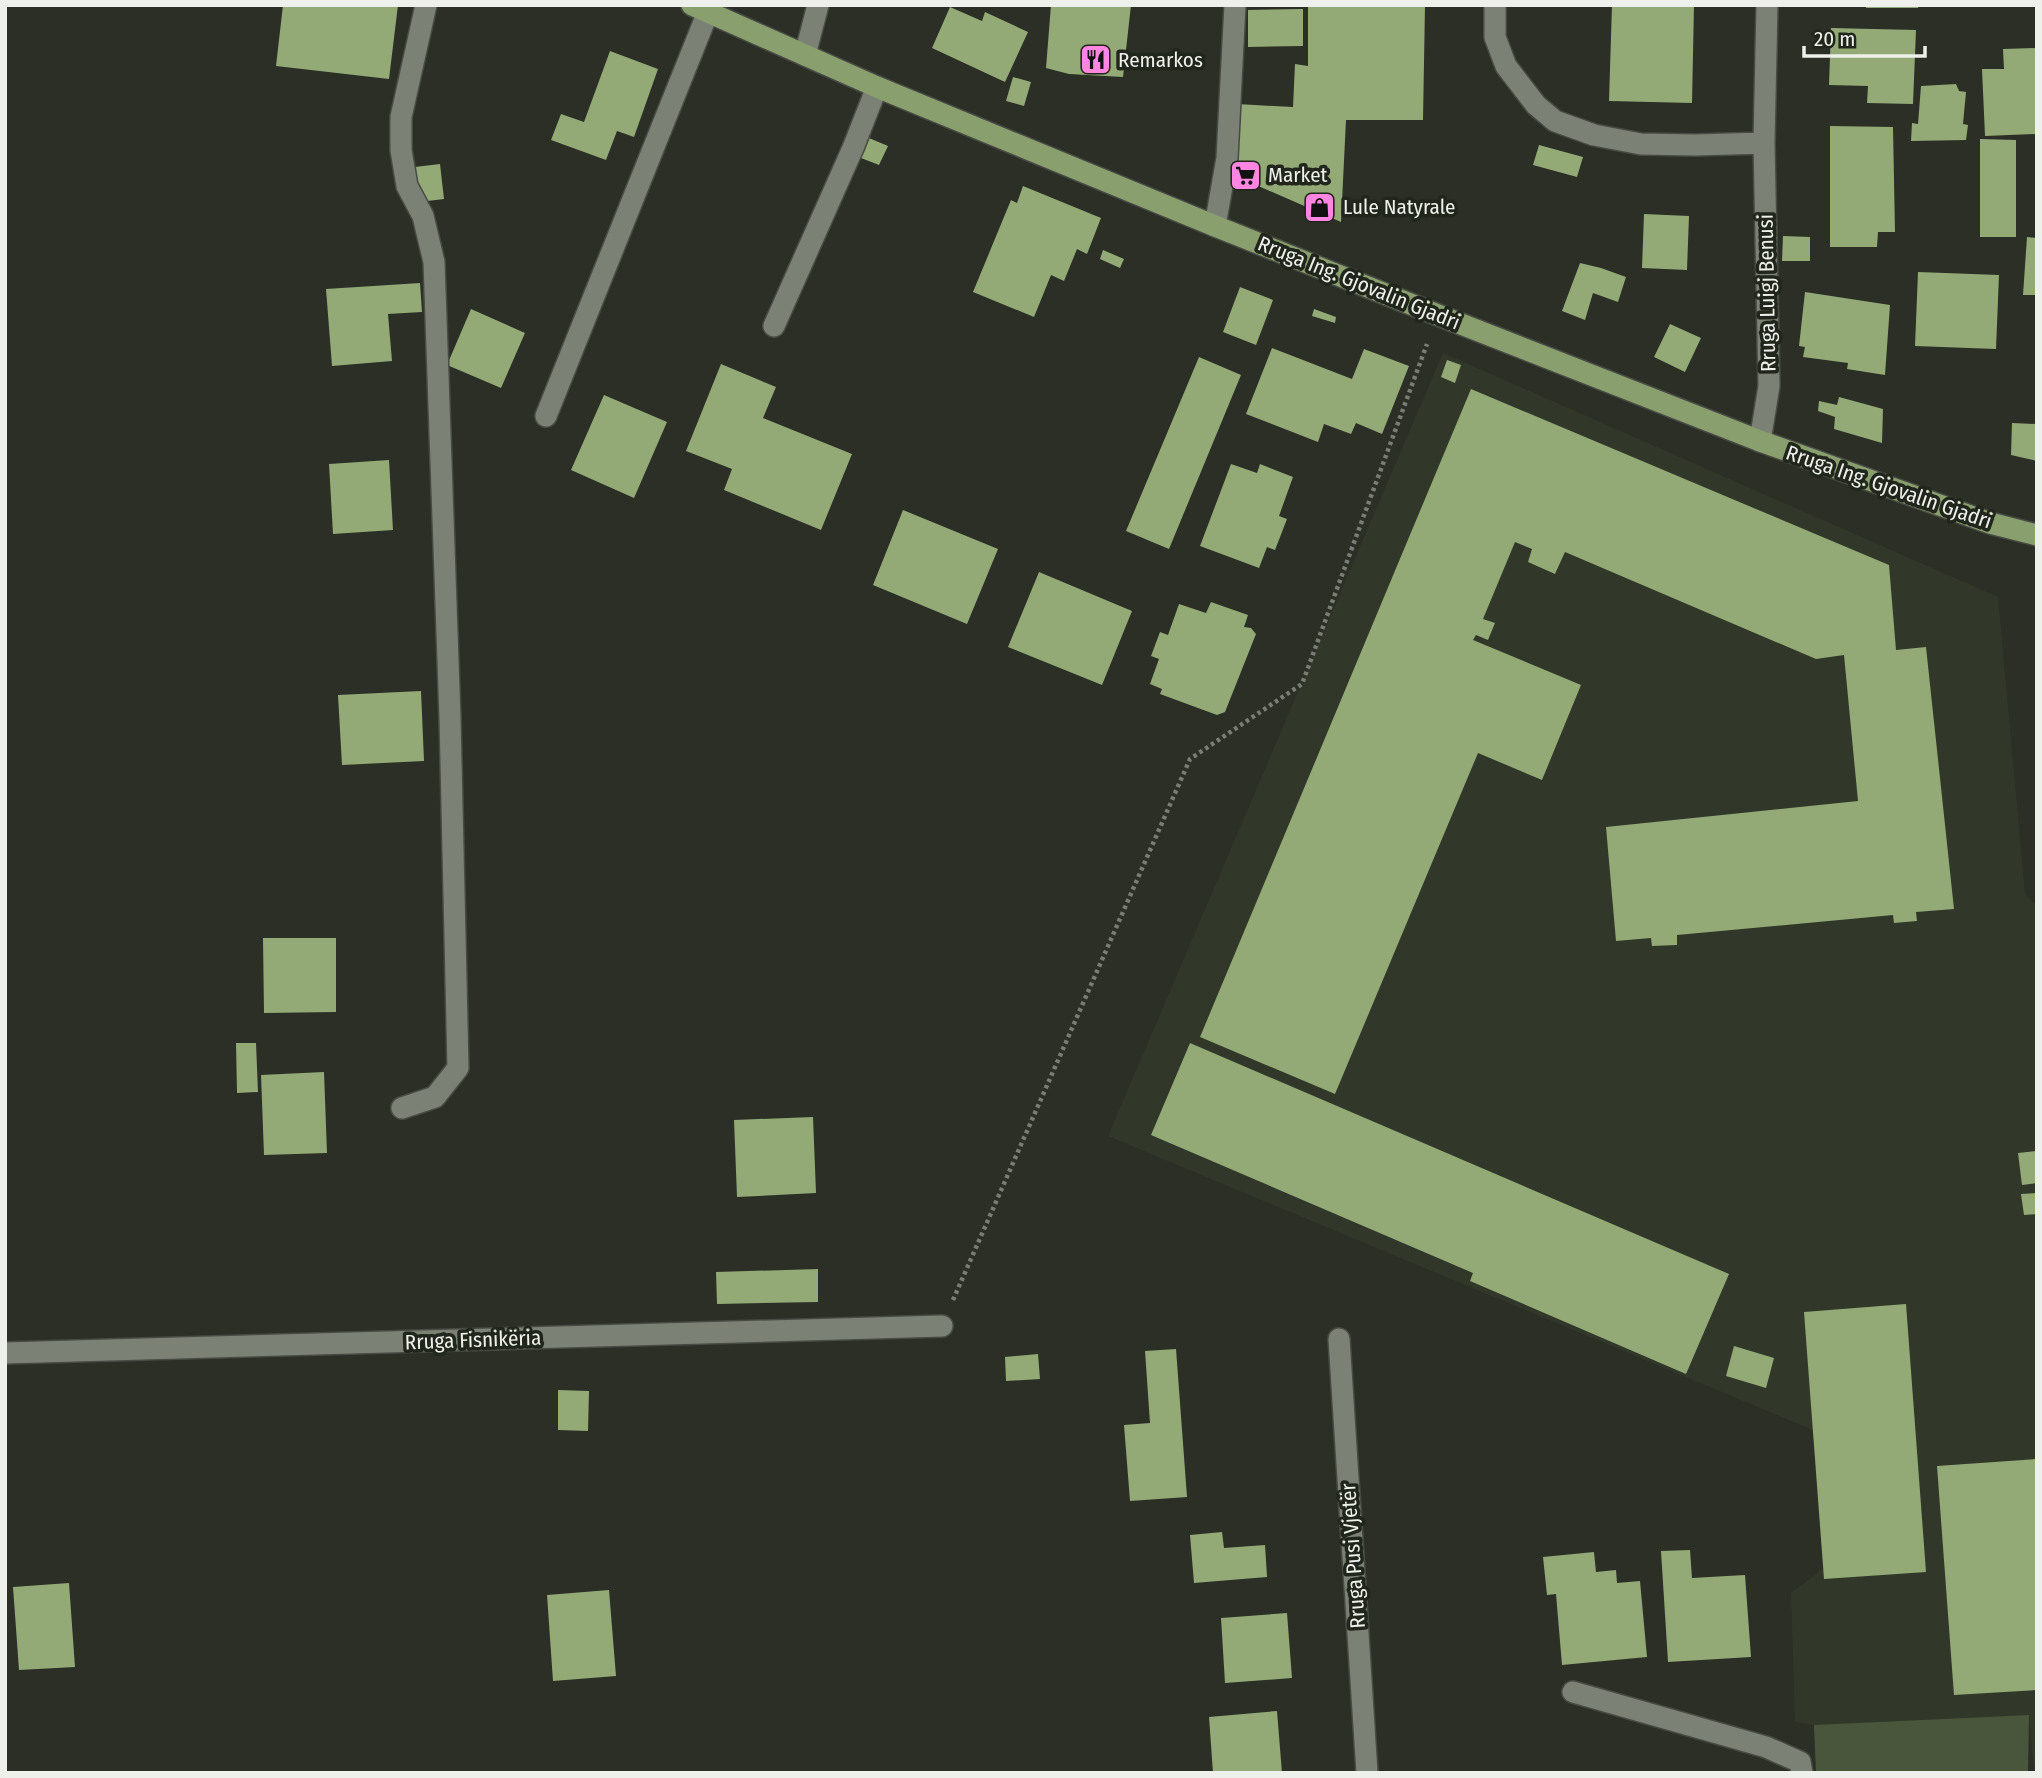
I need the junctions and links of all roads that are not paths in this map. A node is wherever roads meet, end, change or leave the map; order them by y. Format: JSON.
{"nodes":[{"id":1,"x":426,"y":5,"type":"edge"},
{"id":2,"x":818,"y":5,"type":"edge"},
{"id":3,"x":1235,"y":5,"type":"edge"},
{"id":4,"x":1495,"y":5,"type":"edge"},
{"id":5,"x":1767,"y":5,"type":"edge"},
{"id":6,"x":700,"y":9,"type":"edge"},
{"id":7,"x":805,"y":55,"type":"junction"},
{"id":8,"x":877,"y":86,"type":"junction"},
{"id":9,"x":1764,"y":143,"type":"junction"},
{"id":10,"x":1215,"y":226,"type":"junction"},
{"id":11,"x":774,"y":326,"type":"dead end"},
{"id":12,"x":546,"y":416,"type":"dead end"},
{"id":13,"x":1760,"y":441,"type":"junction"},
{"id":14,"x":2037,"y":535,"type":"edge"},
{"id":15,"x":402,"y":1108,"type":"dead end"},
{"id":16,"x":942,"y":1326,"type":"road end"},
{"id":17,"x":1339,"y":1339,"type":"dead end"},
{"id":18,"x":5,"y":1353,"type":"edge"},
{"id":19,"x":1573,"y":1692,"type":"dead end"},
{"id":20,"x":1367,"y":1773,"type":"edge"},
{"id":21,"x":1802,"y":1773,"type":"edge"}],
"edges":[{"from":1,"to":15,"type":"street"},
{"from":2,"to":7,"type":"street"},
{"from":3,"to":10,"type":"street"},
{"from":4,"to":9,"type":"street"},
{"from":5,"to":9,"type":"street","name":"Rruga Luigj Benusi"},
{"from":6,"to":7,"type":"main road","name":"Rruga Ing. Gjovalin Gjadri"},
{"from":6,"to":12,"type":"street"},
{"from":7,"to":8,"type":"main road","name":"Rruga Ing. Gjovalin Gjadri"},
{"from":8,"to":10,"type":"main road","name":"Rruga Ing. Gjovalin Gjadri"},
{"from":8,"to":11,"type":"street"},
{"from":9,"to":13,"type":"street","name":"Rruga Luigj Benusi"},
{"from":10,"to":13,"type":"main road","name":"Rruga Ing. Gjovalin Gjadri"},
{"from":13,"to":14,"type":"main road","name":"Rruga Ing. Gjovalin Gjadri"},
{"from":16,"to":18,"type":"street","name":"Rruga Fisnikëria"},
{"from":17,"to":20,"type":"street","name":"Rruga Pusi Vjetër"},
{"from":19,"to":21,"type":"street"}]}
